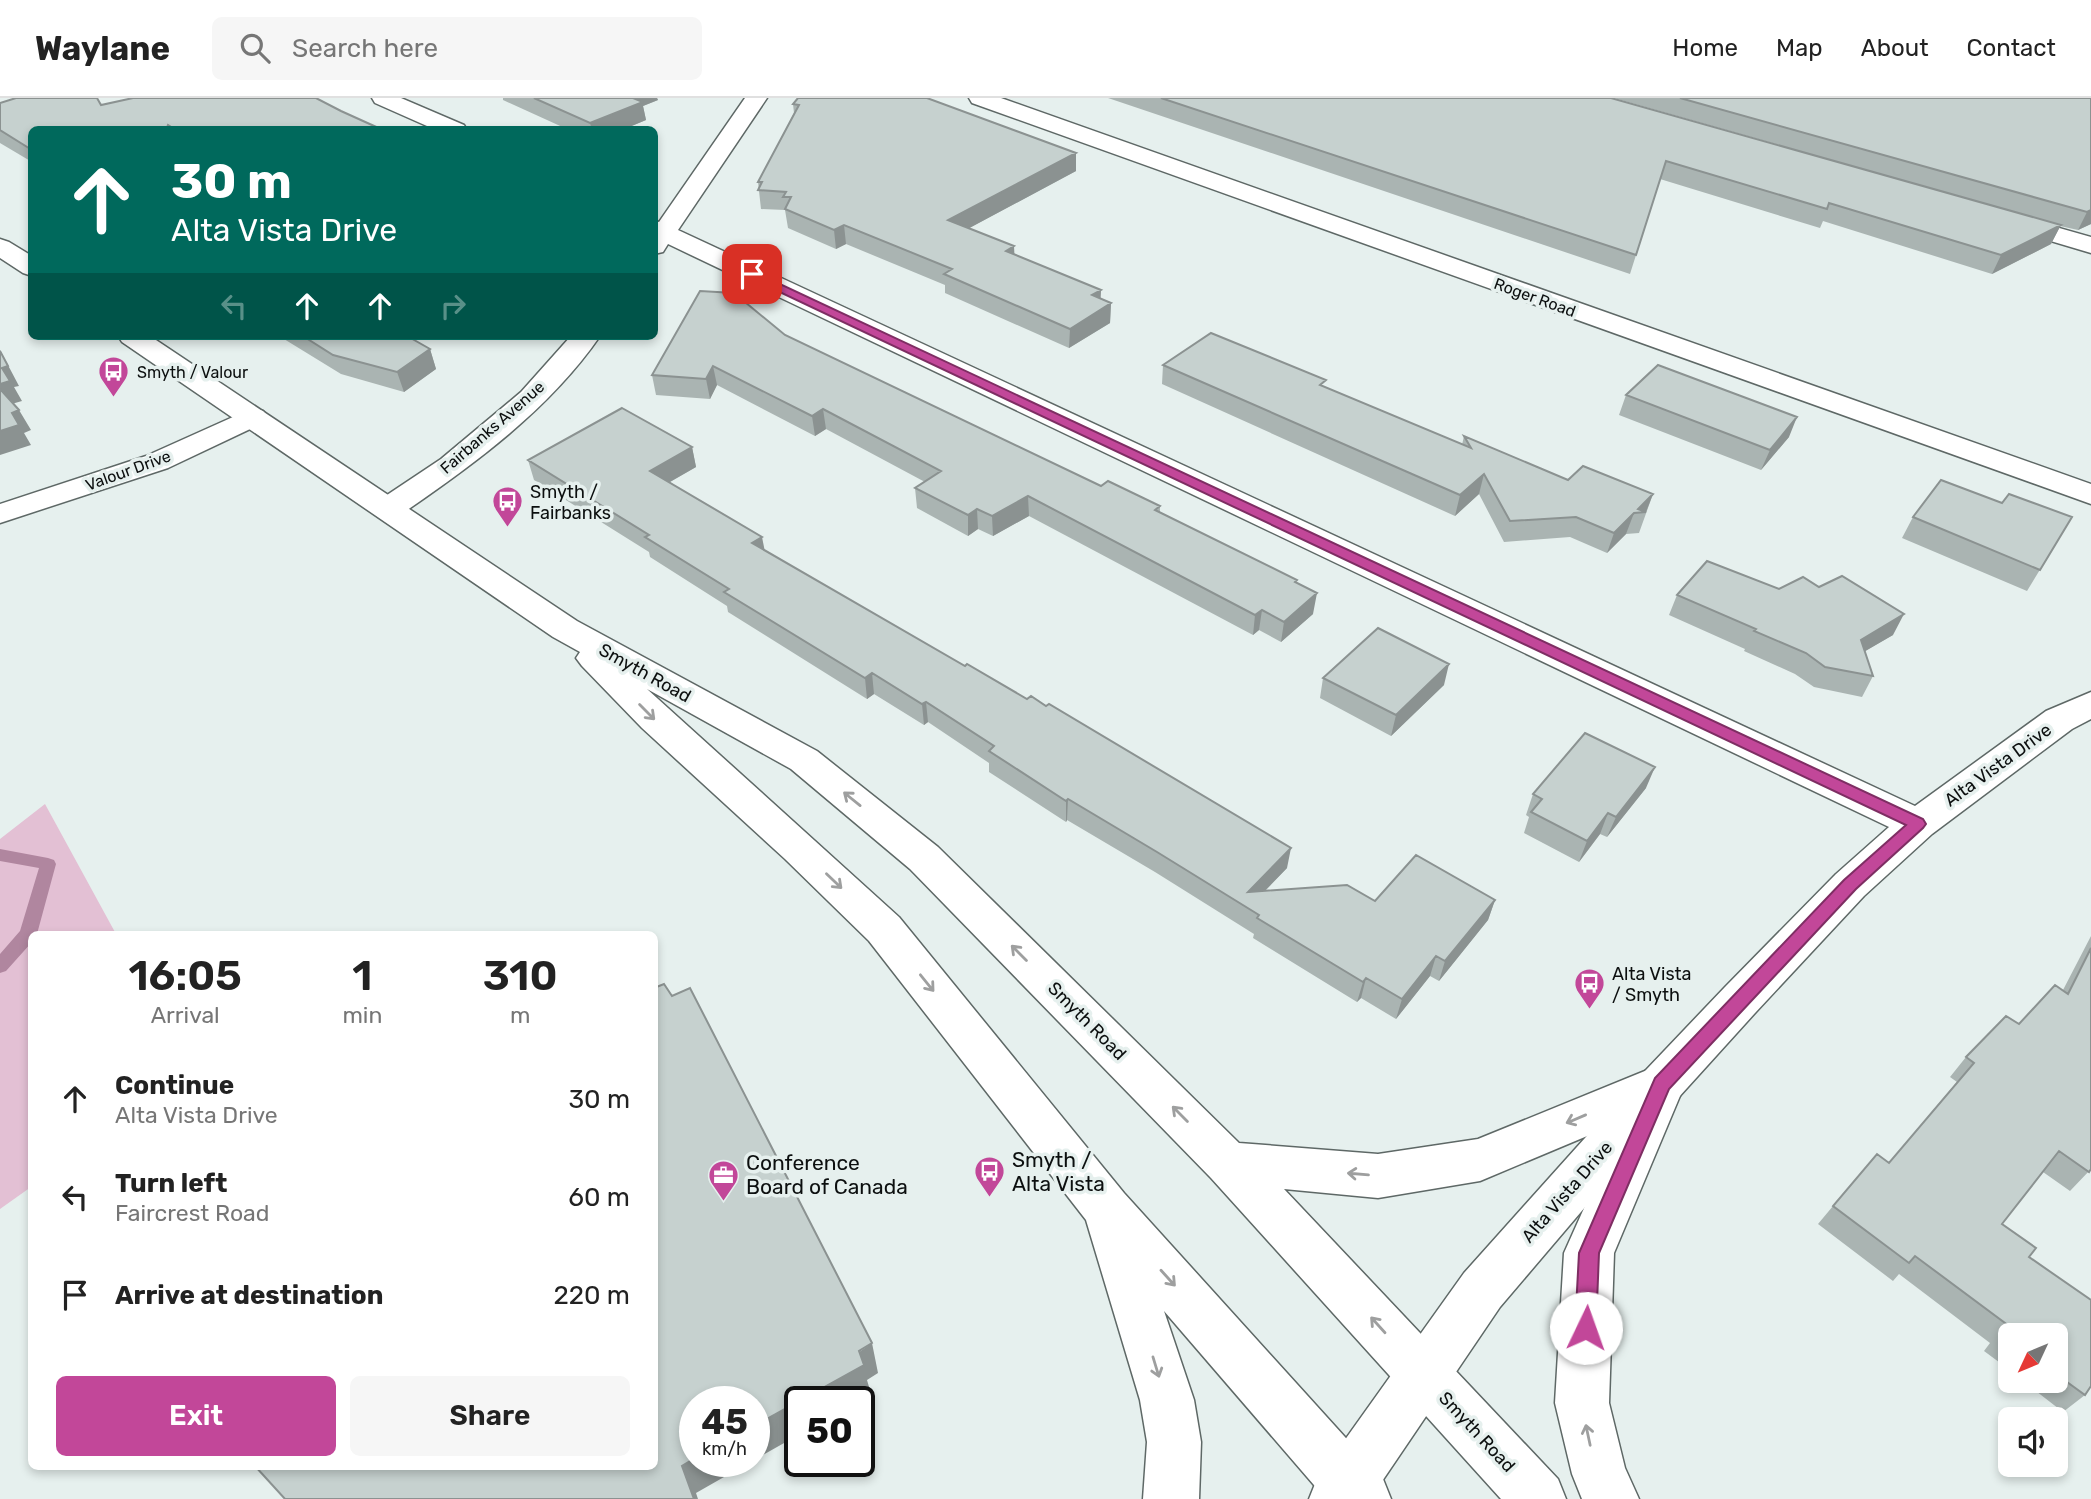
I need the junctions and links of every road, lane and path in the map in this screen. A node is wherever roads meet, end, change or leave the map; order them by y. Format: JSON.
{"nodes":[{"id":1,"x":383,"y":98,"type":"edge"},
{"id":2,"x":756,"y":98,"type":"edge"},
{"id":3,"x":980,"y":98,"type":"edge"},
{"id":4,"x":447,"y":126,"type":"edge"},
{"id":5,"x":1983,"y":214,"type":"edge"},
{"id":6,"x":658,"y":236,"type":"edge"},
{"id":7,"x":2091,"y":245,"type":"edge"},
{"id":8,"x":0,"y":247,"type":"edge"},
{"id":9,"x":28,"y":265,"type":"edge"},
{"id":10,"x":138,"y":340,"type":"edge"},
{"id":11,"x":582,"y":340,"type":"edge"},
{"id":12,"x":253,"y":417,"type":"junction"},
{"id":13,"x":2091,"y":495,"type":"edge"},
{"id":14,"x":389,"y":508,"type":"junction"},
{"id":15,"x":0,"y":514,"type":"edge"},
{"id":16,"x":565,"y":629,"type":"junction"},
{"id":17,"x":2091,"y":704,"type":"edge"},
{"id":18,"x":1918,"y":824,"type":"junction"},
{"id":19,"x":1662,"y":1083,"type":"junction"},
{"id":20,"x":1228,"y":1163,"type":"junction"},
{"id":21,"x":1107,"y":1209,"type":"junction"},
{"id":22,"x":1424,"y":1375,"type":"junction"},
{"id":23,"x":1349,"y":1493,"type":"edge"},
{"id":24,"x":1171,"y":1499,"type":"edge"},
{"id":25,"x":1538,"y":1499,"type":"edge"},
{"id":26,"x":1611,"y":1499,"type":"edge"}],
"edges":[{"from":1,"to":4,"type":"street"},
{"from":2,"to":6,"type":"street"},
{"from":3,"to":13,"type":"street","name":"Roger Road"},
{"from":5,"to":7,"type":"street"},
{"from":6,"to":18,"type":"street"},
{"from":8,"to":9,"type":"street"},
{"from":10,"to":12,"type":"street","name":"Smyth Road"},
{"from":11,"to":14,"type":"street","name":"Fairbanks Avenue"},
{"from":12,"to":14,"type":"street","name":"Smyth Road"},
{"from":12,"to":15,"type":"street","name":"Valour Drive"},
{"from":14,"to":16,"type":"street","name":"Smyth Road"},
{"from":20,"to":16,"type":"street","name":"Smyth Road","one_way":true},
{"from":16,"to":21,"type":"street","name":"Smyth Road","one_way":true},
{"from":17,"to":18,"type":"street","name":"Alta Vista Drive"},
{"from":18,"to":19,"type":"street","name":"Alta Vista Drive"},
{"from":19,"to":20,"type":"street","one_way":true},
{"from":19,"to":22,"type":"street","name":"Alta Vista Drive"},
{"from":26,"to":19,"type":"street","one_way":true},
{"from":22,"to":20,"type":"street","name":"Smyth Road","one_way":true},
{"from":21,"to":23,"type":"street","name":"Smyth Road","one_way":true},
{"from":21,"to":24,"type":"street","one_way":true},
{"from":22,"to":23,"type":"street","name":"Alta Vista Drive"},
{"from":22,"to":25,"type":"street","name":"Smyth Road"}]}
